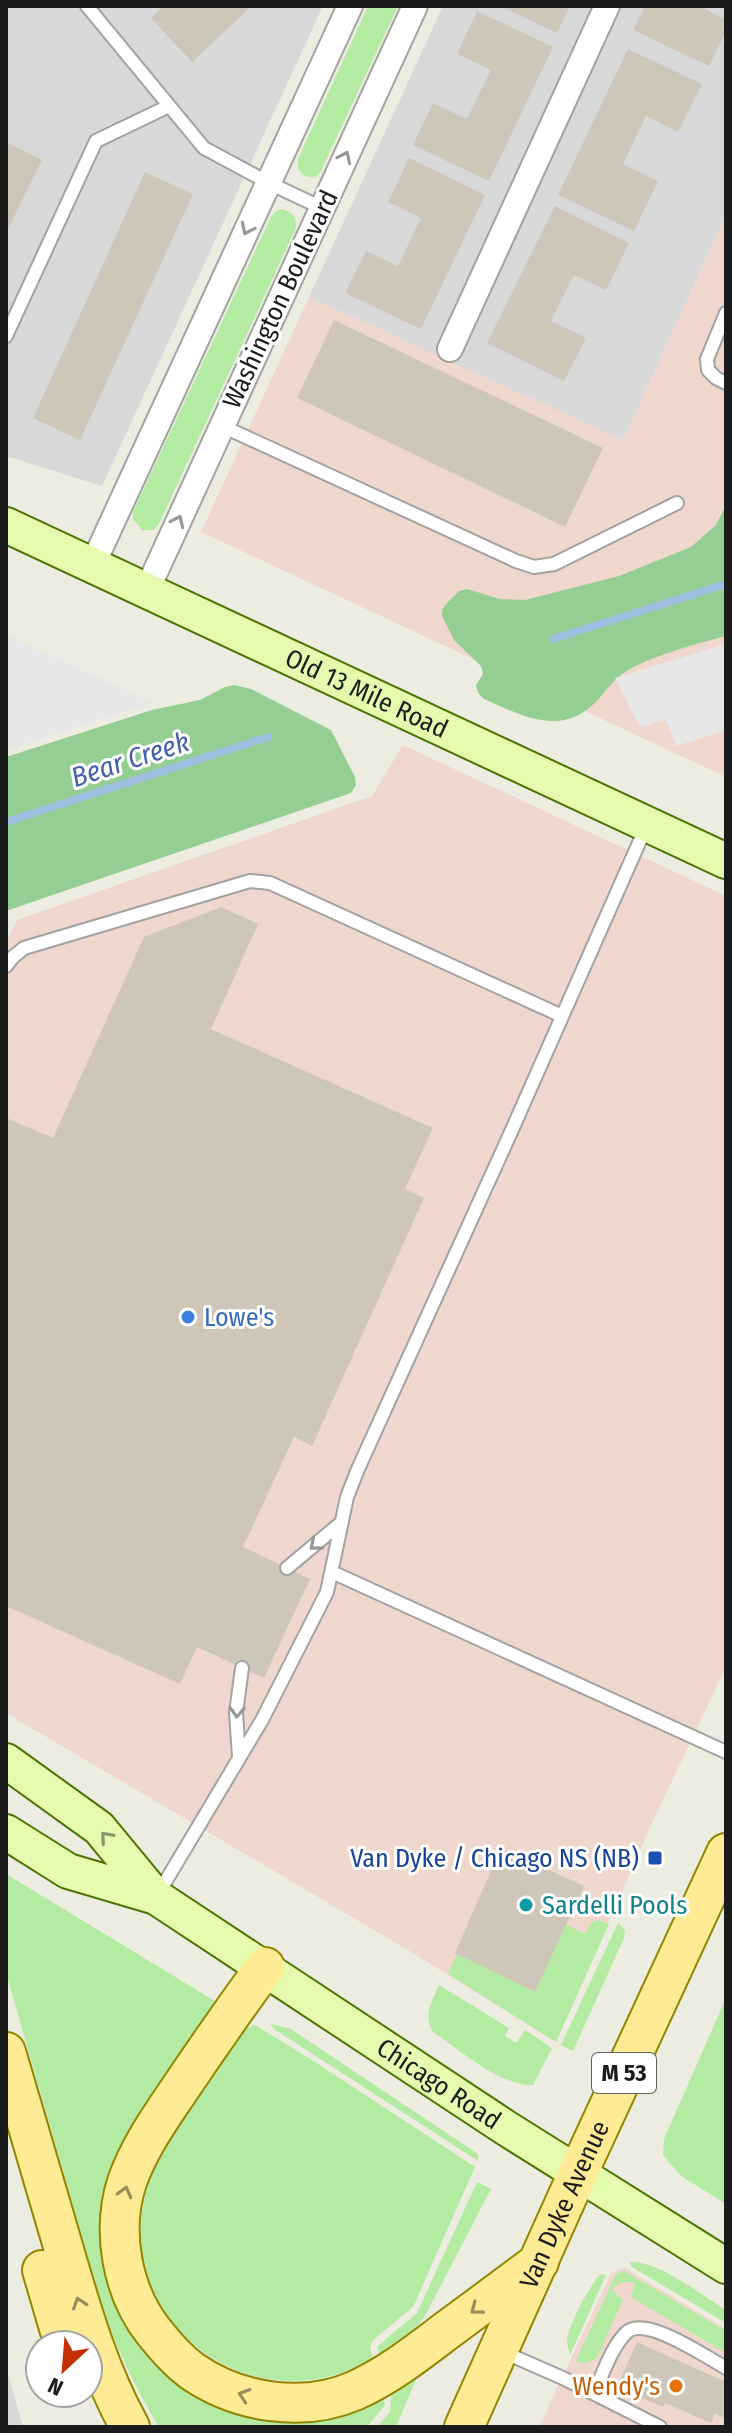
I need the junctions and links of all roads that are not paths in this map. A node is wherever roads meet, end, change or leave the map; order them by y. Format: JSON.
{"nodes":[{"id":1,"x":87,"y":6,"type":"edge"},
{"id":2,"x":350,"y":6,"type":"edge"},
{"id":3,"x":415,"y":6,"type":"edge"},
{"id":4,"x":607,"y":6,"type":"edge"},
{"id":5,"x":169,"y":106,"type":"junction"},
{"id":6,"x":269,"y":183,"type":"junction"},
{"id":7,"x":322,"y":208,"type":"junction"},
{"id":8,"x":726,"y":313,"type":"edge"},
{"id":9,"x":6,"y":336,"type":"edge"},
{"id":10,"x":450,"y":349,"type":"dead end"},
{"id":11,"x":726,"y":383,"type":"edge"},
{"id":12,"x":222,"y":426,"type":"junction"},
{"id":13,"x":677,"y":503,"type":"dead end"},
{"id":14,"x":6,"y":525,"type":"edge"},
{"id":15,"x":92,"y":566,"type":"junction"},
{"id":16,"x":146,"y":592,"type":"junction"},
{"id":17,"x":647,"y":824,"type":"junction"},
{"id":18,"x":726,"y":861,"type":"edge"},
{"id":19,"x":6,"y":966,"type":"edge"},
{"id":20,"x":562,"y":1016,"type":"junction"},
{"id":21,"x":342,"y":1522,"type":"junction"},
{"id":22,"x":287,"y":1568,"type":"dead end"},
{"id":23,"x":332,"y":1572,"type":"junction"},
{"id":24,"x":242,"y":1668,"type":"dead end"},
{"id":25,"x":726,"y":1752,"type":"edge"},
{"id":26,"x":239,"y":1757,"type":"junction"},
{"id":27,"x":6,"y":1761,"type":"edge"},
{"id":28,"x":6,"y":1832,"type":"edge"},
{"id":29,"x":726,"y":1853,"type":"edge"},
{"id":30,"x":156,"y":1897,"type":"junction"},
{"id":31,"x":265,"y":1967,"type":"junction"},
{"id":32,"x":6,"y":2052,"type":"edge"},
{"id":33,"x":6,"y":2144,"type":"edge"},
{"id":34,"x":578,"y":2173,"type":"junction"},
{"id":35,"x":539,"y":2262,"type":"junction"},
{"id":36,"x":726,"y":2266,"type":"edge"},
{"id":37,"x":59,"y":2329,"type":"edge"},
{"id":38,"x":499,"y":2350,"type":"junction"},
{"id":39,"x":726,"y":2368,"type":"edge"},
{"id":40,"x":594,"y":2393,"type":"junction"},
{"id":41,"x":92,"y":2409,"type":"edge"},
{"id":42,"x":101,"y":2427,"type":"edge"},
{"id":43,"x":130,"y":2427,"type":"edge"},
{"id":44,"x":464,"y":2427,"type":"edge"},
{"id":45,"x":660,"y":2427,"type":"edge"}],
"edges":[{"from":1,"to":5,"type":"lane"},
{"from":2,"to":6,"type":"street"},
{"from":7,"to":3,"type":"street","name":"Washington Boulevard","one_way":true},
{"from":4,"to":10,"type":"street"},
{"from":5,"to":6,"type":"lane"},
{"from":5,"to":9,"type":"lane"},
{"from":6,"to":7,"type":"lane"},
{"from":6,"to":15,"type":"street","one_way":true},
{"from":7,"to":12,"type":"street","name":"Washington Boulevard"},
{"from":8,"to":11,"type":"lane"},
{"from":12,"to":13,"type":"lane"},
{"from":16,"to":12,"type":"street","name":"Washington Boulevard","one_way":true},
{"from":14,"to":15,"type":"main road","name":"Old 13 Mile Road"},
{"from":15,"to":16,"type":"main road","name":"Old 13 Mile Road"},
{"from":16,"to":17,"type":"main road","name":"Old 13 Mile Road"},
{"from":17,"to":18,"type":"main road","name":"Old 13 Mile Road"},
{"from":17,"to":20,"type":"lane"},
{"from":19,"to":20,"type":"lane"},
{"from":20,"to":21,"type":"lane"},
{"from":21,"to":22,"type":"lane","one_way":true},
{"from":21,"to":23,"type":"lane"},
{"from":23,"to":25,"type":"lane"},
{"from":23,"to":26,"type":"lane"},
{"from":24,"to":26,"type":"lane","one_way":true},
{"from":26,"to":30,"type":"lane"},
{"from":30,"to":27,"type":"main road","name":"Chicago Road","one_way":true},
{"from":28,"to":30,"type":"main road","name":"Chicago Road"},
{"from":29,"to":34,"type":"main road","name":"Van Dyke Avenue","number":"M 53"},
{"from":30,"to":31,"type":"main road","name":"Chicago Road"},
{"from":31,"to":34,"type":"main road","name":"Chicago Road"},
{"from":35,"to":31,"type":"main road","one_way":true},
{"from":43,"to":32,"type":"main road","one_way":true},
{"from":33,"to":37,"type":"main road"},
{"from":34,"to":35,"type":"main road","name":"Van Dyke Avenue","number":"M 53"},
{"from":34,"to":36,"type":"main road","name":"Chicago Road"},
{"from":35,"to":38,"type":"main road","name":"Van Dyke Avenue","number":"M 53"},
{"from":38,"to":40,"type":"lane"},
{"from":38,"to":44,"type":"main road","name":"Van Dyke Avenue","number":"M 53"},
{"from":39,"to":40,"type":"lane"},
{"from":40,"to":45,"type":"lane"},
{"from":41,"to":42,"type":"main road"}]}
